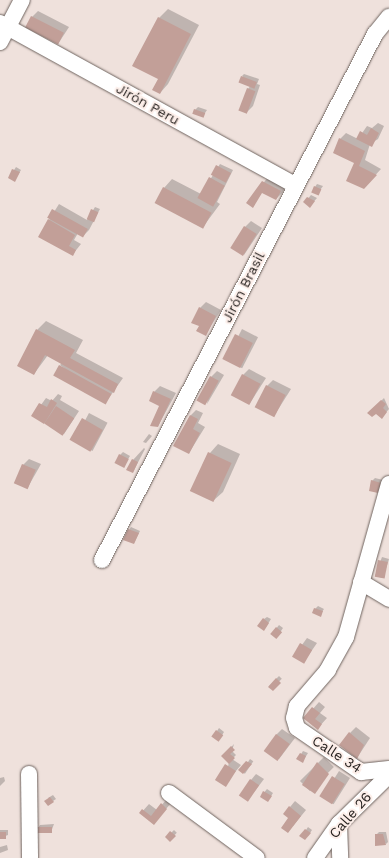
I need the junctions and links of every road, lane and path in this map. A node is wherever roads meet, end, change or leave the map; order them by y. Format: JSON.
{"nodes":[{"id":1,"x":22,"y":0,"type":"edge"},
{"id":2,"x":389,"y":17,"type":"edge"},
{"id":3,"x":4,"y":25,"type":"edge"},
{"id":4,"x":0,"y":42,"type":"edge"},
{"id":5,"x":295,"y":185,"type":"junction"},
{"id":6,"x":389,"y":484,"type":"edge"},
{"id":7,"x":102,"y":560,"type":"dead end"},
{"id":8,"x":361,"y":582,"type":"junction"},
{"id":9,"x":389,"y":599,"type":"edge"},
{"id":10,"x":389,"y":769,"type":"edge"},
{"id":11,"x":29,"y":774,"type":"dead end"},
{"id":12,"x":389,"y":775,"type":"edge"},
{"id":13,"x":169,"y":792,"type":"dead end"},
{"id":14,"x":339,"y":824,"type":"junction"},
{"id":15,"x":30,"y":858,"type":"edge"},
{"id":16,"x":257,"y":858,"type":"edge"},
{"id":17,"x":315,"y":858,"type":"edge"},
{"id":18,"x":340,"y":858,"type":"edge"}],
"edges":[{"from":1,"to":3,"type":"street"},
{"from":2,"to":5,"type":"street","name":"Jirón Brasil"},
{"from":3,"to":4,"type":"street"},
{"from":3,"to":5,"type":"street","name":"Jirón Peru"},
{"from":5,"to":7,"type":"street","name":"Jirón Brasil"},
{"from":6,"to":8,"type":"street"},
{"from":8,"to":9,"type":"street"},
{"from":8,"to":10,"type":"street","name":"Calle 34"},
{"from":11,"to":15,"type":"street"},
{"from":12,"to":14,"type":"street","name":"Calle 26"},
{"from":13,"to":16,"type":"street"},
{"from":14,"to":17,"type":"street","name":"Calle 26"},
{"from":14,"to":18,"type":"street"}]}
